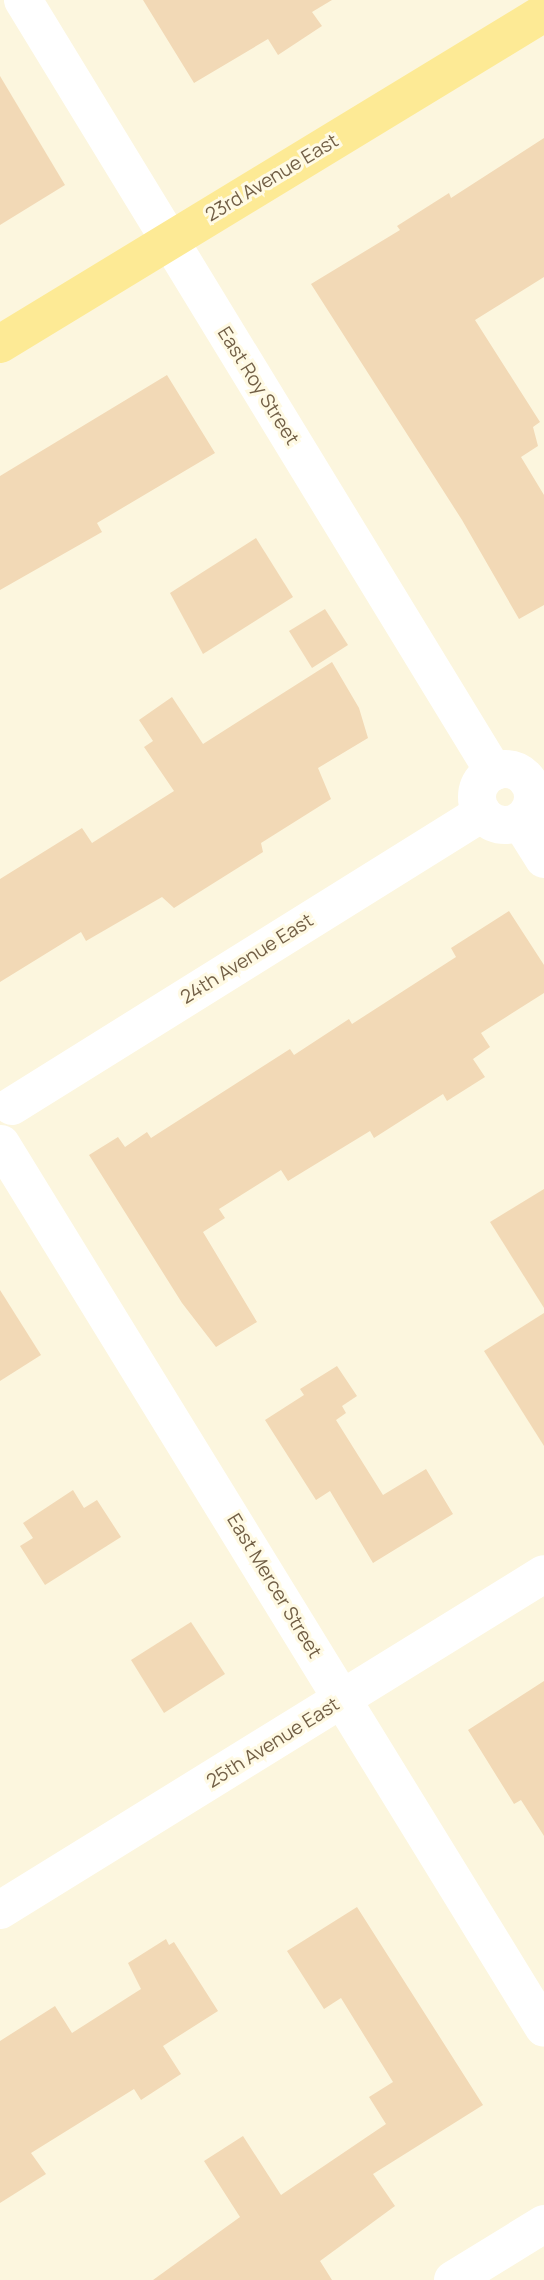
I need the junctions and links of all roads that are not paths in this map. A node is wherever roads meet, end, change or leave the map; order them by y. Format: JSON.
{"nodes":[{"id":1,"x":23,"y":0,"type":"edge"},
{"id":2,"x":544,"y":13,"type":"edge"},
{"id":3,"x":169,"y":240,"type":"junction"},
{"id":4,"x":0,"y":344,"type":"edge"},
{"id":5,"x":494,"y":772,"type":"junction"},
{"id":6,"x":537,"y":780,"type":"edge"},
{"id":7,"x":482,"y":813,"type":"junction"},
{"id":8,"x":520,"y":821,"type":"junction"},
{"id":9,"x":544,"y":859,"type":"edge"},
{"id":10,"x":6,"y":1100,"type":"edge"},
{"id":11,"x":0,"y":1144,"type":"edge"},
{"id":12,"x":544,"y":1574,"type":"edge"},
{"id":13,"x":343,"y":1700,"type":"junction"},
{"id":14,"x":0,"y":1910,"type":"edge"},
{"id":15,"x":544,"y":2028,"type":"edge"},
{"id":16,"x":544,"y":2224,"type":"edge"},
{"id":17,"x":453,"y":2280,"type":"edge"}],
"edges":[{"from":1,"to":3,"type":"street","name":"East Roy Street"},
{"from":2,"to":3,"type":"main road","name":"23rd Avenue East"},
{"from":3,"to":4,"type":"main road","name":"23rd Avenue East"},
{"from":3,"to":5,"type":"street","name":"East Roy Street"},
{"from":5,"to":6,"type":"street"},
{"from":5,"to":7,"type":"street"},
{"from":6,"to":8,"type":"street"},
{"from":7,"to":8,"type":"street"},
{"from":7,"to":10,"type":"street","name":"24th Avenue East"},
{"from":8,"to":9,"type":"street"},
{"from":10,"to":11,"type":"street"},
{"from":11,"to":13,"type":"street","name":"East Mercer Street"},
{"from":12,"to":13,"type":"street","name":"25th Avenue East"},
{"from":13,"to":14,"type":"street","name":"25th Avenue East"},
{"from":13,"to":15,"type":"street","name":"East Mercer Street"},
{"from":16,"to":17,"type":"street"}]}
